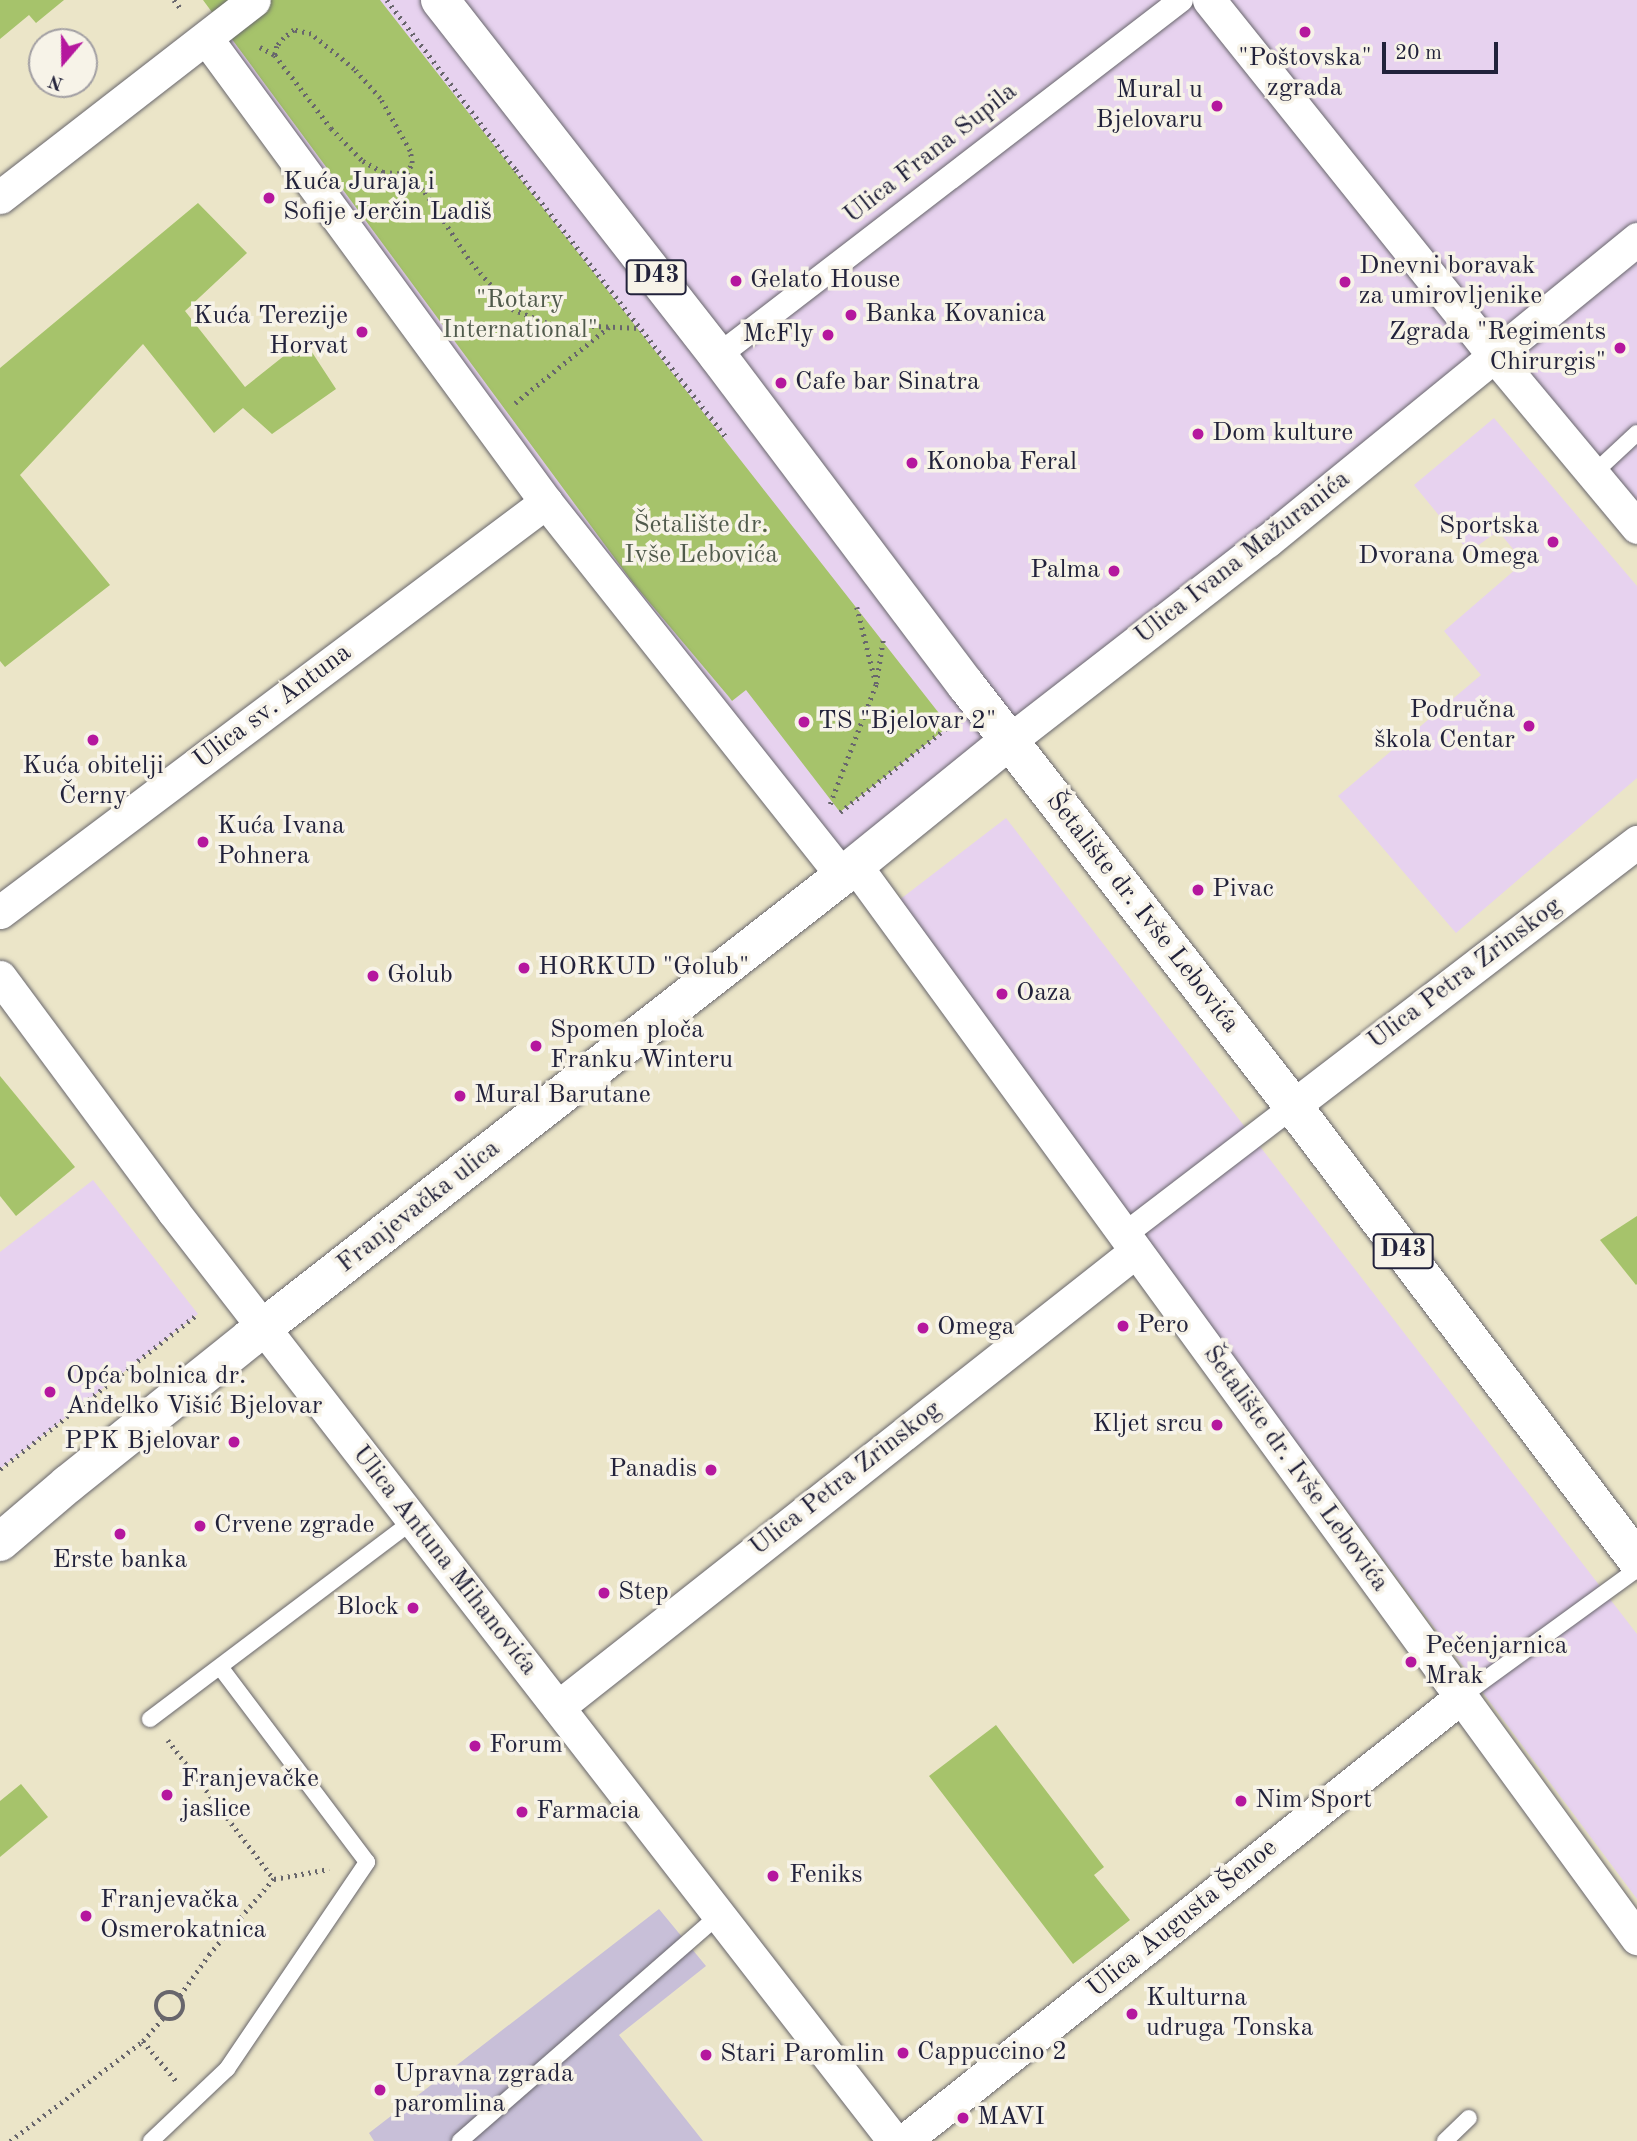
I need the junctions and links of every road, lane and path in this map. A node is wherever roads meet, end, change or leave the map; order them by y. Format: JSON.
{"nodes":[{"id":1,"x":254,"y":0,"type":"edge"},
{"id":2,"x":387,"y":0,"type":"edge"},
{"id":3,"x":440,"y":0,"type":"edge"},
{"id":4,"x":1181,"y":0,"type":"edge"},
{"id":5,"x":1209,"y":0,"type":"edge"},
{"id":6,"x":273,"y":37,"type":"dead end"},
{"id":7,"x":206,"y":38,"type":"junction"},
{"id":8,"x":253,"y":43,"type":"dead end"},
{"id":9,"x":279,"y":43,"type":"junction"},
{"id":10,"x":275,"y":55,"type":"junction"},
{"id":11,"x":407,"y":174,"type":"junction"},
{"id":12,"x":0,"y":197,"type":"edge"},
{"id":13,"x":1637,"y":239,"type":"edge"},
{"id":14,"x":610,"y":327,"type":"junction"},
{"id":15,"x":640,"y":328,"type":"junction"},
{"id":16,"x":1493,"y":354,"type":"junction"},
{"id":17,"x":718,"y":356,"type":"junction"},
{"id":18,"x":488,"y":424,"type":"junction"},
{"id":19,"x":1637,"y":433,"type":"edge"},
{"id":20,"x":731,"y":443,"type":"dead end"},
{"id":21,"x":1593,"y":474,"type":"junction"},
{"id":22,"x":546,"y":502,"type":"junction"},
{"id":23,"x":1637,"y":527,"type":"edge"},
{"id":24,"x":869,"y":620,"type":"dead end"},
{"id":25,"x":876,"y":629,"type":"dead end"},
{"id":26,"x":883,"y":638,"type":"junction"},
{"id":27,"x":891,"y":649,"type":"dead end"},
{"id":28,"x":876,"y":684,"type":"junction"},
{"id":29,"x":940,"y":715,"type":"dead end"},
{"id":30,"x":1009,"y":741,"type":"junction"},
{"id":31,"x":840,"y":812,"type":"dead end"},
{"id":32,"x":812,"y":839,"type":"junction"},
{"id":33,"x":1637,"y":842,"type":"edge"},
{"id":34,"x":849,"y":871,"type":"junction"},
{"id":35,"x":0,"y":912,"type":"edge"},
{"id":36,"x":0,"y":977,"type":"edge"},
{"id":37,"x":1293,"y":1106,"type":"junction"},
{"id":38,"x":1130,"y":1243,"type":"junction"},
{"id":39,"x":198,"y":1314,"type":"dead end"},
{"id":40,"x":264,"y":1328,"type":"junction"},
{"id":41,"x":0,"y":1469,"type":"edge"},
{"id":42,"x":413,"y":1521,"type":"junction"},
{"id":43,"x":0,"y":1542,"type":"edge"},
{"id":44,"x":1637,"y":1560,"type":"edge"},
{"id":45,"x":1637,"y":1569,"type":"edge"},
{"id":46,"x":221,"y":1668,"type":"junction"},
{"id":47,"x":1461,"y":1697,"type":"junction"},
{"id":48,"x":558,"y":1707,"type":"junction"},
{"id":49,"x":150,"y":1719,"type":"joint"},
{"id":50,"x":368,"y":1862,"type":"junction"},
{"id":51,"x":274,"y":1878,"type":"junction"},
{"id":52,"x":719,"y":1915,"type":"junction"},
{"id":53,"x":1637,"y":1937,"type":"edge"},
{"id":54,"x":180,"y":1996,"type":"junction"},
{"id":55,"x":163,"y":2018,"type":"junction"},
{"id":56,"x":143,"y":2041,"type":"junction"},
{"id":57,"x":193,"y":2101,"type":"junction"},
{"id":58,"x":1469,"y":2118,"type":"dead end"},
{"id":59,"x":10,"y":2141,"type":"edge"},
{"id":60,"x":151,"y":2141,"type":"edge"},
{"id":61,"x":460,"y":2141,"type":"edge"},
{"id":62,"x":894,"y":2141,"type":"edge"},
{"id":63,"x":904,"y":2141,"type":"edge"},
{"id":64,"x":1445,"y":2141,"type":"edge"}],
"edges":[{"from":1,"to":7,"type":"street"},
{"from":2,"to":15,"type":"path"},
{"from":3,"to":17,"type":"main road","name":"Šetalište dr. Ivše Lebovića","number":"D43"},
{"from":4,"to":17,"type":"street","name":"Ulica Frana Supila"},
{"from":5,"to":16,"type":"street"},
{"from":6,"to":9,"type":"path"},
{"from":7,"to":12,"type":"street"},
{"from":7,"to":18,"type":"street","name":"Šetalište dr. Ivše Lebovića"},
{"from":8,"to":10,"type":"path"},
{"from":9,"to":10,"type":"path"},
{"from":9,"to":11,"type":"path"},
{"from":10,"to":11,"type":"path"},
{"from":11,"to":14,"type":"path"},
{"from":13,"to":16,"type":"street","name":"Ulica Ivana Mažuranića"},
{"from":14,"to":15,"type":"path"},
{"from":14,"to":18,"type":"path"},
{"from":15,"to":20,"type":"path"},
{"from":16,"to":21,"type":"street"},
{"from":16,"to":30,"type":"street","name":"Ulica Ivana Mažuranića"},
{"from":17,"to":30,"type":"main road","name":"Šetalište dr. Ivše Lebovića","number":"D43"},
{"from":18,"to":22,"type":"street","name":"Šetalište dr. Ivše Lebovića"},
{"from":19,"to":21,"type":"lane"},
{"from":21,"to":23,"type":"street"},
{"from":22,"to":32,"type":"street","name":"Šetalište dr. Ivše Lebovića"},
{"from":22,"to":35,"type":"street","name":"Ulica sv. Antuna"},
{"from":24,"to":28,"type":"path"},
{"from":25,"to":26,"type":"path"},
{"from":26,"to":27,"type":"path"},
{"from":26,"to":28,"type":"path"},
{"from":28,"to":32,"type":"path"},
{"from":29,"to":31,"type":"path"},
{"from":30,"to":34,"type":"main road","name":"Franjevačka ulica"},
{"from":30,"to":37,"type":"main road","name":"Šetalište dr. Ivše Lebovića","number":"D43"},
{"from":32,"to":34,"type":"street","name":"Šetalište dr. Ivše Lebovića"},
{"from":33,"to":37,"type":"street","name":"Ulica Petra Zrinskog"},
{"from":34,"to":38,"type":"street","name":"Šetalište dr. Ivše Lebovića"},
{"from":34,"to":40,"type":"main road","name":"Franjevačka ulica"},
{"from":36,"to":40,"type":"street","name":"Ulica Antuna Mihanovića"},
{"from":37,"to":38,"type":"street"},
{"from":37,"to":44,"type":"main road","name":"Šetalište dr. Ivše Lebovića","number":"D43"},
{"from":38,"to":47,"type":"street","name":"Šetalište dr. Ivše Lebovića"},
{"from":38,"to":48,"type":"street","name":"Ulica Petra Zrinskog"},
{"from":39,"to":41,"type":"path"},
{"from":40,"to":42,"type":"street","name":"Ulica Antuna Mihanovića"},
{"from":40,"to":43,"type":"main road","name":"Franjevačka ulica"},
{"from":42,"to":46,"type":"lane"},
{"from":42,"to":48,"type":"street","name":"Ulica Antuna Mihanovića"},
{"from":45,"to":47,"type":"lane"},
{"from":46,"to":49,"type":"lane"},
{"from":46,"to":50,"type":"lane"},
{"from":47,"to":53,"type":"street","name":"Šetalište dr. Ivše Lebovića"},
{"from":47,"to":63,"type":"street","name":"Ulica Augusta Šenoe"},
{"from":48,"to":52,"type":"street","name":"Ulica Antuna Mihanovića"},
{"from":49,"to":51,"type":"path"},
{"from":50,"to":51,"type":"path"},
{"from":50,"to":57,"type":"lane"},
{"from":51,"to":54,"type":"path"},
{"from":52,"to":61,"type":"lane"},
{"from":52,"to":62,"type":"street","name":"Ulica Antuna Mihanovića"},
{"from":54,"to":55,"type":"path"},
{"from":54,"to":55,"type":"path"},
{"from":55,"to":56,"type":"path"},
{"from":56,"to":57,"type":"path"},
{"from":56,"to":59,"type":"path"},
{"from":57,"to":60,"type":"lane"},
{"from":58,"to":64,"type":"lane"}]}
